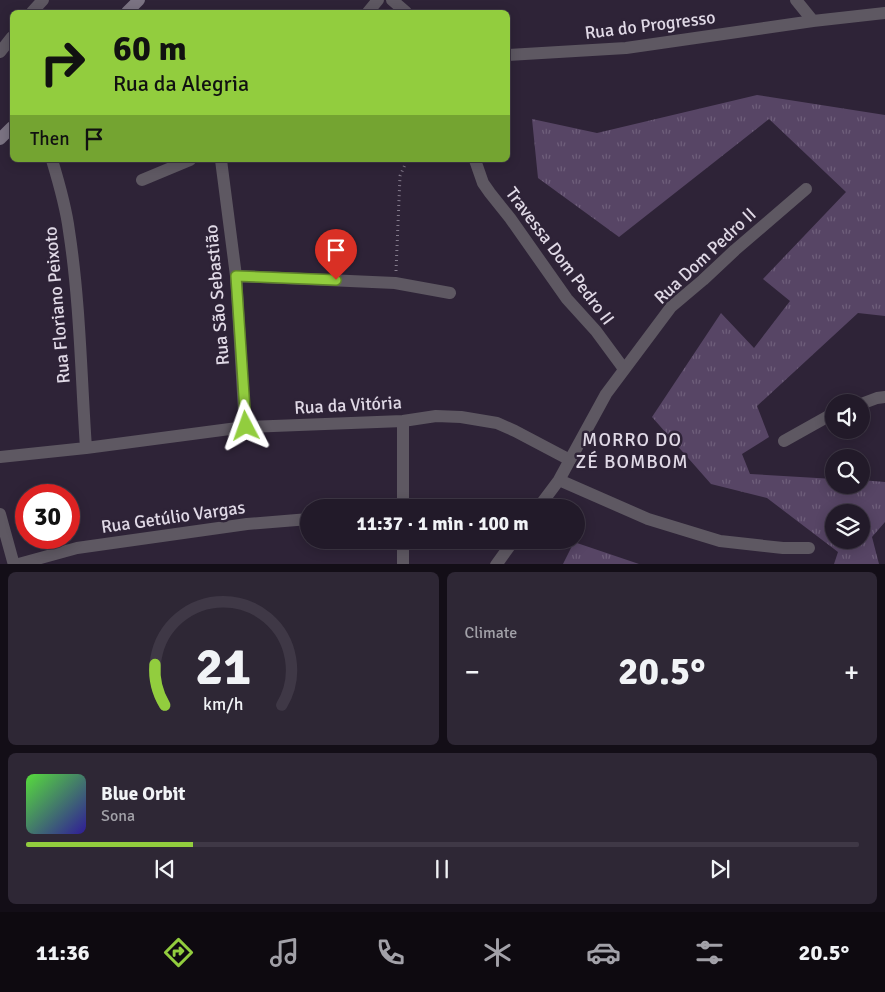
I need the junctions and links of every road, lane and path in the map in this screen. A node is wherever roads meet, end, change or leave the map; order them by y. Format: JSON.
{"nodes":[{"id":1,"x":42,"y":0,"type":"edge"},
{"id":2,"x":139,"y":0,"type":"edge"},
{"id":3,"x":378,"y":0,"type":"edge"},
{"id":4,"x":392,"y":0,"type":"edge"},
{"id":5,"x":796,"y":0,"type":"edge"},
{"id":6,"x":34,"y":10,"type":"edge"},
{"id":7,"x":129,"y":10,"type":"edge"},
{"id":8,"x":370,"y":10,"type":"edge"},
{"id":9,"x":404,"y":10,"type":"edge"},
{"id":10,"x":885,"y":13,"type":"edge"},
{"id":11,"x":813,"y":21,"type":"junction"},
{"id":12,"x":10,"y":40,"type":"edge"},
{"id":13,"x":0,"y":52,"type":"edge"},
{"id":14,"x":510,"y":55,"type":"edge"},
{"id":15,"x":10,"y":129,"type":"edge"},
{"id":16,"x":0,"y":139,"type":"edge"},
{"id":17,"x":53,"y":162,"type":"edge"},
{"id":18,"x":185,"y":162,"type":"edge"},
{"id":19,"x":221,"y":162,"type":"edge"},
{"id":20,"x":406,"y":162,"type":"edge"},
{"id":21,"x":476,"y":162,"type":"edge"},
{"id":22,"x":142,"y":180,"type":"dead end"},
{"id":23,"x":806,"y":189,"type":"dead end"},
{"id":24,"x":236,"y":276,"type":"junction"},
{"id":25,"x":395,"y":283,"type":"junction"},
{"id":26,"x":450,"y":293,"type":"dead end"},
{"id":27,"x":624,"y":369,"type":"junction"},
{"id":28,"x":885,"y":397,"type":"edge"},
{"id":29,"x":870,"y":401,"type":"edge"},
{"id":30,"x":825,"y":418,"type":"edge"},
{"id":31,"x":403,"y":421,"type":"junction"},
{"id":32,"x":246,"y":426,"type":"junction"},
{"id":33,"x":784,"y":441,"type":"dead end"},
{"id":34,"x":86,"y":448,"type":"junction"},
{"id":35,"x":0,"y":457,"type":"edge"},
{"id":36,"x":570,"y":460,"type":"junction"},
{"id":37,"x":559,"y":480,"type":"junction"},
{"id":38,"x":404,"y":499,"type":"edge"},
{"id":39,"x":545,"y":499,"type":"edge"},
{"id":40,"x":0,"y":514,"type":"edge"},
{"id":41,"x":300,"y":520,"type":"edge"},
{"id":42,"x":809,"y":548,"type":"dead end"},
{"id":43,"x":403,"y":549,"type":"edge"},
{"id":44,"x":507,"y":549,"type":"edge"},
{"id":45,"x":14,"y":564,"type":"edge"},
{"id":46,"x":403,"y":564,"type":"edge"},
{"id":47,"x":496,"y":564,"type":"edge"}],
"edges":[{"from":1,"to":6,"type":"street"},
{"from":2,"to":7,"type":"main road"},
{"from":3,"to":8,"type":"street"},
{"from":4,"to":9,"type":"street"},
{"from":5,"to":11,"type":"street"},
{"from":10,"to":11,"type":"street","name":"Rua do Progresso"},
{"from":11,"to":14,"type":"street","name":"Rua do Progresso"},
{"from":12,"to":13,"type":"street"},
{"from":15,"to":16,"type":"main road"},
{"from":17,"to":34,"type":"street","name":"Rua Floriano Peixoto"},
{"from":18,"to":22,"type":"street"},
{"from":19,"to":24,"type":"street","name":"Rua São Sebastião"},
{"from":20,"to":25,"type":"path"},
{"from":21,"to":27,"type":"street","name":"Travessa Dom Pedro II"},
{"from":23,"to":27,"type":"street","name":"Rua Dom Pedro II"},
{"from":24,"to":25,"type":"street"},
{"from":24,"to":32,"type":"street","name":"Rua São Sebastião"},
{"from":25,"to":26,"type":"street"},
{"from":27,"to":36,"type":"street","name":"Rua Dom Pedro II"},
{"from":28,"to":29,"type":"street"},
{"from":30,"to":33,"type":"street"},
{"from":31,"to":32,"type":"street","name":"Rua da Vitória"},
{"from":31,"to":36,"type":"street","name":"Rua da Vitória"},
{"from":31,"to":38,"type":"street"},
{"from":32,"to":34,"type":"street","name":"Rua da Vitória"},
{"from":34,"to":35,"type":"street","name":"Rua da Vitória"},
{"from":36,"to":37,"type":"street","name":"Rua Dom Pedro II"},
{"from":37,"to":39,"type":"street","name":"Rua Dom Pedro II"},
{"from":37,"to":42,"type":"street"},
{"from":40,"to":45,"type":"street"},
{"from":41,"to":45,"type":"street","name":"Rua Getúlio Vargas"},
{"from":43,"to":46,"type":"street"},
{"from":44,"to":47,"type":"street"}]}
